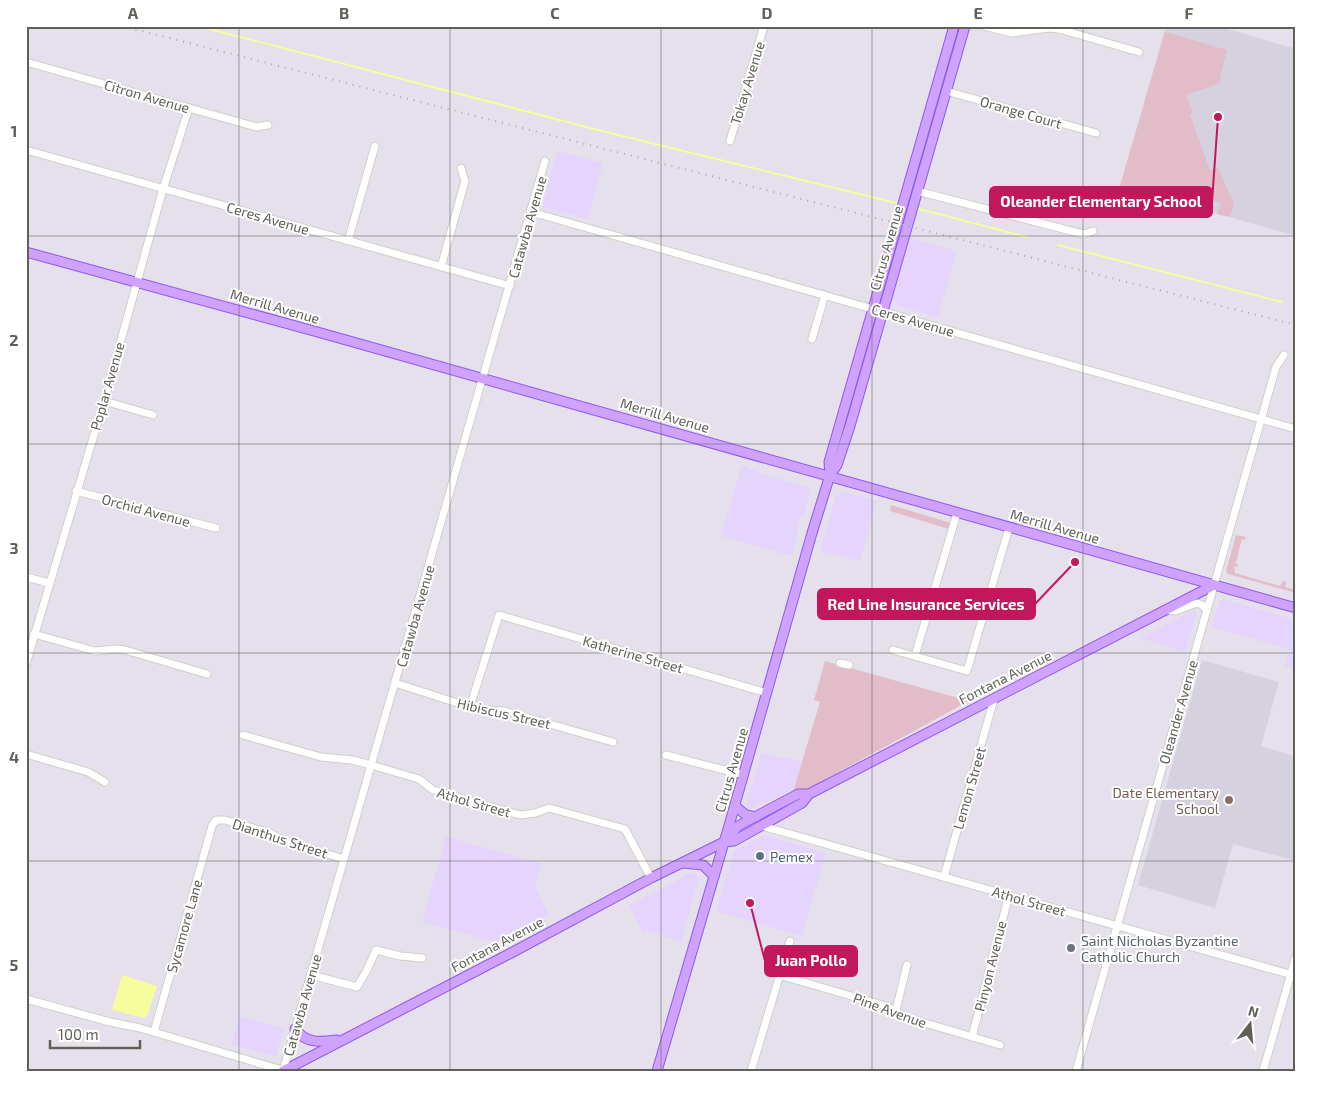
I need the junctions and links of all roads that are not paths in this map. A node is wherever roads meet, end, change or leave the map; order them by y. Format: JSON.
{"nodes":[{"id":1,"x":764,"y":26,"type":"edge"},
{"id":2,"x":954,"y":26,"type":"edge"},
{"id":3,"x":965,"y":26,"type":"edge"},
{"id":4,"x":984,"y":26,"type":"edge"},
{"id":5,"x":1139,"y":52,"type":"dead end"},
{"id":6,"x":26,"y":62,"type":"edge"},
{"id":7,"x":946,"y":91,"type":"junction"},
{"id":8,"x":189,"y":108,"type":"junction"},
{"id":9,"x":268,"y":125,"type":"dead end"},
{"id":10,"x":1096,"y":133,"type":"dead end"},
{"id":11,"x":730,"y":141,"type":"dead end"},
{"id":12,"x":375,"y":146,"type":"dead end"},
{"id":13,"x":26,"y":150,"type":"edge"},
{"id":14,"x":546,"y":162,"type":"dead end"},
{"id":15,"x":461,"y":168,"type":"dead end"},
{"id":16,"x":163,"y":189,"type":"junction"},
{"id":17,"x":917,"y":192,"type":"junction"},
{"id":18,"x":531,"y":212,"type":"junction"},
{"id":19,"x":1093,"y":231,"type":"dead end"},
{"id":20,"x":348,"y":241,"type":"junction"},
{"id":21,"x":26,"y":252,"type":"edge"},
{"id":22,"x":441,"y":267,"type":"junction"},
{"id":23,"x":137,"y":281,"type":"junction"},
{"id":24,"x":510,"y":286,"type":"junction"},
{"id":25,"x":825,"y":295,"type":"junction"},
{"id":26,"x":872,"y":309,"type":"junction"},
{"id":27,"x":882,"y":311,"type":"junction"},
{"id":28,"x":812,"y":338,"type":"dead end"},
{"id":29,"x":1284,"y":355,"type":"dead end"},
{"id":30,"x":483,"y":378,"type":"junction"},
{"id":31,"x":104,"y":400,"type":"junction"},
{"id":32,"x":154,"y":415,"type":"dead end"},
{"id":33,"x":1261,"y":419,"type":"junction"},
{"id":34,"x":1296,"y":429,"type":"edge"},
{"id":35,"x":830,"y":476,"type":"junction"},
{"id":36,"x":76,"y":491,"type":"junction"},
{"id":37,"x":957,"y":513,"type":"junction"},
{"id":38,"x":216,"y":528,"type":"dead end"},
{"id":39,"x":1009,"y":528,"type":"junction"},
{"id":40,"x":26,"y":576,"type":"edge"},
{"id":41,"x":49,"y":583,"type":"junction"},
{"id":42,"x":1214,"y":585,"type":"junction"},
{"id":43,"x":1296,"y":608,"type":"edge"},
{"id":44,"x":1166,"y":610,"type":"junction"},
{"id":45,"x":1207,"y":611,"type":"junction"},
{"id":46,"x":34,"y":634,"type":"junction"},
{"id":47,"x":893,"y":650,"type":"dead end"},
{"id":48,"x":915,"y":656,"type":"junction"},
{"id":49,"x":840,"y":663,"type":"dead end"},
{"id":50,"x":26,"y":664,"type":"edge"},
{"id":51,"x":849,"y":665,"type":"dead end"},
{"id":52,"x":207,"y":674,"type":"dead end"},
{"id":53,"x":395,"y":683,"type":"junction"},
{"id":54,"x":767,"y":693,"type":"junction"},
{"id":55,"x":994,"y":699,"type":"junction"},
{"id":56,"x":470,"y":707,"type":"junction"},
{"id":57,"x":243,"y":735,"type":"dead end"},
{"id":58,"x":613,"y":742,"type":"dead end"},
{"id":59,"x":26,"y":754,"type":"edge"},
{"id":60,"x":666,"y":755,"type":"dead end"},
{"id":61,"x":371,"y":765,"type":"junction"},
{"id":62,"x":744,"y":775,"type":"junction"},
{"id":63,"x":105,"y":782,"type":"dead end"},
{"id":64,"x":809,"y":794,"type":"junction"},
{"id":65,"x":734,"y":806,"type":"junction"},
{"id":66,"x":756,"y":817,"type":"junction"},
{"id":67,"x":216,"y":820,"type":"joint"},
{"id":68,"x":762,"y":826,"type":"junction"},
{"id":69,"x":724,"y":842,"type":"junction"},
{"id":70,"x":344,"y":859,"type":"junction"},
{"id":71,"x":683,"y":862,"type":"junction"},
{"id":72,"x":714,"y":876,"type":"junction"},
{"id":73,"x":944,"y":877,"type":"junction"},
{"id":74,"x":651,"y":878,"type":"junction"},
{"id":75,"x":1009,"y":895,"type":"junction"},
{"id":76,"x":1117,"y":926,"type":"junction"},
{"id":77,"x":790,"y":941,"type":"dead end"},
{"id":78,"x":1296,"y":956,"type":"edge"},
{"id":79,"x":422,"y":958,"type":"dead end"},
{"id":80,"x":907,"y":965,"type":"dead end"},
{"id":81,"x":311,"y":974,"type":"junction"},
{"id":82,"x":779,"y":975,"type":"junction"},
{"id":83,"x":1293,"y":975,"type":"edge"},
{"id":84,"x":26,"y":999,"type":"edge"},
{"id":85,"x":896,"y":1010,"type":"junction"},
{"id":86,"x":295,"y":1029,"type":"junction"},
{"id":87,"x":154,"y":1032,"type":"junction"},
{"id":88,"x":972,"y":1037,"type":"junction"},
{"id":89,"x":343,"y":1040,"type":"junction"},
{"id":90,"x":1000,"y":1045,"type":"dead end"},
{"id":91,"x":284,"y":1071,"type":"edge"},
{"id":92,"x":657,"y":1071,"type":"edge"},
{"id":93,"x":751,"y":1071,"type":"edge"},
{"id":94,"x":1076,"y":1071,"type":"edge"},
{"id":95,"x":1264,"y":1071,"type":"edge"}],
"edges":[{"from":1,"to":11,"type":"street","name":"Tokay Avenue"},
{"from":2,"to":26,"type":"main road","name":"Citrus Avenue"},
{"from":3,"to":7,"type":"main road","name":"Citrus Avenue"},
{"from":4,"to":5,"type":"street"},
{"from":6,"to":8,"type":"street","name":"Citron Avenue"},
{"from":7,"to":10,"type":"street","name":"Orange Court"},
{"from":7,"to":17,"type":"main road","name":"Citrus Avenue"},
{"from":8,"to":9,"type":"street","name":"Citron Avenue"},
{"from":8,"to":16,"type":"street","name":"Poplar Avenue"},
{"from":12,"to":20,"type":"street"},
{"from":13,"to":16,"type":"street","name":"Ceres Avenue"},
{"from":14,"to":18,"type":"street","name":"Catawba Avenue"},
{"from":15,"to":22,"type":"street"},
{"from":16,"to":20,"type":"street","name":"Ceres Avenue"},
{"from":16,"to":23,"type":"street","name":"Poplar Avenue"},
{"from":17,"to":19,"type":"street"},
{"from":17,"to":27,"type":"main road","name":"Citrus Avenue"},
{"from":18,"to":24,"type":"street","name":"Catawba Avenue"},
{"from":18,"to":25,"type":"street","name":"Ceres Avenue"},
{"from":20,"to":22,"type":"street","name":"Ceres Avenue"},
{"from":21,"to":23,"type":"main road","name":"Merrill Avenue"},
{"from":22,"to":24,"type":"street","name":"Ceres Avenue"},
{"from":23,"to":30,"type":"main road","name":"Merrill Avenue"},
{"from":23,"to":31,"type":"street","name":"Poplar Avenue"},
{"from":24,"to":30,"type":"street","name":"Catawba Avenue"},
{"from":25,"to":26,"type":"street","name":"Ceres Avenue"},
{"from":25,"to":28,"type":"street"},
{"from":26,"to":27,"type":"street","name":"Ceres Avenue"},
{"from":26,"to":35,"type":"main road","name":"Citrus Avenue"},
{"from":27,"to":33,"type":"street","name":"Ceres Avenue"},
{"from":27,"to":35,"type":"main road","name":"Citrus Avenue"},
{"from":29,"to":33,"type":"street","name":"Oleander Avenue"},
{"from":30,"to":35,"type":"main road","name":"Merrill Avenue"},
{"from":30,"to":53,"type":"street","name":"Catawba Avenue"},
{"from":31,"to":32,"type":"street"},
{"from":31,"to":36,"type":"street","name":"Poplar Avenue"},
{"from":33,"to":34,"type":"street","name":"Ceres Avenue"},
{"from":33,"to":42,"type":"street","name":"Oleander Avenue"},
{"from":35,"to":37,"type":"main road","name":"Merrill Avenue"},
{"from":35,"to":54,"type":"main road","name":"Citrus Avenue"},
{"from":36,"to":38,"type":"street","name":"Orchid Avenue"},
{"from":36,"to":41,"type":"street","name":"Poplar Avenue"},
{"from":37,"to":39,"type":"main road","name":"Merrill Avenue"},
{"from":37,"to":48,"type":"street"},
{"from":39,"to":42,"type":"main road","name":"Merrill Avenue"},
{"from":39,"to":48,"type":"street"},
{"from":40,"to":41,"type":"street"},
{"from":41,"to":46,"type":"street","name":"Poplar Avenue"},
{"from":42,"to":43,"type":"main road","name":"Merrill Avenue"},
{"from":42,"to":44,"type":"main road","name":"Fontana Avenue"},
{"from":42,"to":45,"type":"street","name":"Oleander Avenue"},
{"from":44,"to":45,"type":"street"},
{"from":44,"to":55,"type":"main road","name":"Fontana Avenue"},
{"from":45,"to":76,"type":"street","name":"Oleander Avenue"},
{"from":46,"to":50,"type":"street","name":"Poplar Avenue"},
{"from":46,"to":52,"type":"street"},
{"from":47,"to":48,"type":"street"},
{"from":49,"to":51,"type":"street"},
{"from":53,"to":56,"type":"street","name":"Hibiscus Street"},
{"from":53,"to":61,"type":"street","name":"Catawba Avenue"},
{"from":54,"to":56,"type":"street","name":"Katherine Street"},
{"from":54,"to":62,"type":"main road","name":"Citrus Avenue"},
{"from":55,"to":64,"type":"main road","name":"Fontana Avenue"},
{"from":55,"to":73,"type":"street","name":"Lemon Street"},
{"from":56,"to":58,"type":"street","name":"Hibiscus Street"},
{"from":57,"to":61,"type":"street","name":"Athol Street"},
{"from":59,"to":63,"type":"street"},
{"from":60,"to":62,"type":"street"},
{"from":61,"to":70,"type":"street","name":"Catawba Avenue"},
{"from":61,"to":74,"type":"street","name":"Athol Street"},
{"from":62,"to":65,"type":"main road","name":"Citrus Avenue"},
{"from":64,"to":66,"type":"main road","name":"Fontana Avenue"},
{"from":64,"to":68,"type":"main road","name":"Fontana Avenue"},
{"from":65,"to":66,"type":"main road"},
{"from":65,"to":69,"type":"main road","name":"Citrus Avenue"},
{"from":66,"to":69,"type":"main road","name":"Fontana Avenue"},
{"from":67,"to":70,"type":"street","name":"Dianthus Street"},
{"from":67,"to":87,"type":"street","name":"Sycamore Lane"},
{"from":68,"to":69,"type":"main road","name":"Fontana Avenue"},
{"from":68,"to":73,"type":"street","name":"Athol Street"},
{"from":69,"to":71,"type":"main road","name":"Fontana Avenue"},
{"from":69,"to":72,"type":"main road","name":"Citrus Avenue"},
{"from":70,"to":81,"type":"street","name":"Catawba Avenue"},
{"from":71,"to":72,"type":"main road"},
{"from":71,"to":74,"type":"main road","name":"Fontana Avenue"},
{"from":72,"to":92,"type":"main road","name":"Citrus Avenue"},
{"from":73,"to":75,"type":"street","name":"Athol Street"},
{"from":74,"to":89,"type":"main road","name":"Fontana Avenue"},
{"from":75,"to":76,"type":"street","name":"Athol Street"},
{"from":75,"to":88,"type":"street","name":"Pinyon Avenue"},
{"from":76,"to":83,"type":"street","name":"Athol Street"},
{"from":76,"to":94,"type":"street","name":"Oleander Avenue"},
{"from":77,"to":82,"type":"street"},
{"from":78,"to":83,"type":"street"},
{"from":79,"to":81,"type":"street"},
{"from":80,"to":85,"type":"street"},
{"from":81,"to":86,"type":"street","name":"Catawba Avenue"},
{"from":82,"to":85,"type":"street","name":"Pine Avenue"},
{"from":82,"to":93,"type":"street"},
{"from":83,"to":95,"type":"street"},
{"from":84,"to":87,"type":"street"},
{"from":85,"to":88,"type":"street","name":"Pine Avenue"},
{"from":86,"to":89,"type":"main road"},
{"from":86,"to":91,"type":"street","name":"Catawba Avenue"},
{"from":87,"to":91,"type":"street"},
{"from":88,"to":90,"type":"street","name":"Pine Avenue"},
{"from":89,"to":91,"type":"main road","name":"Fontana Avenue"}]}
